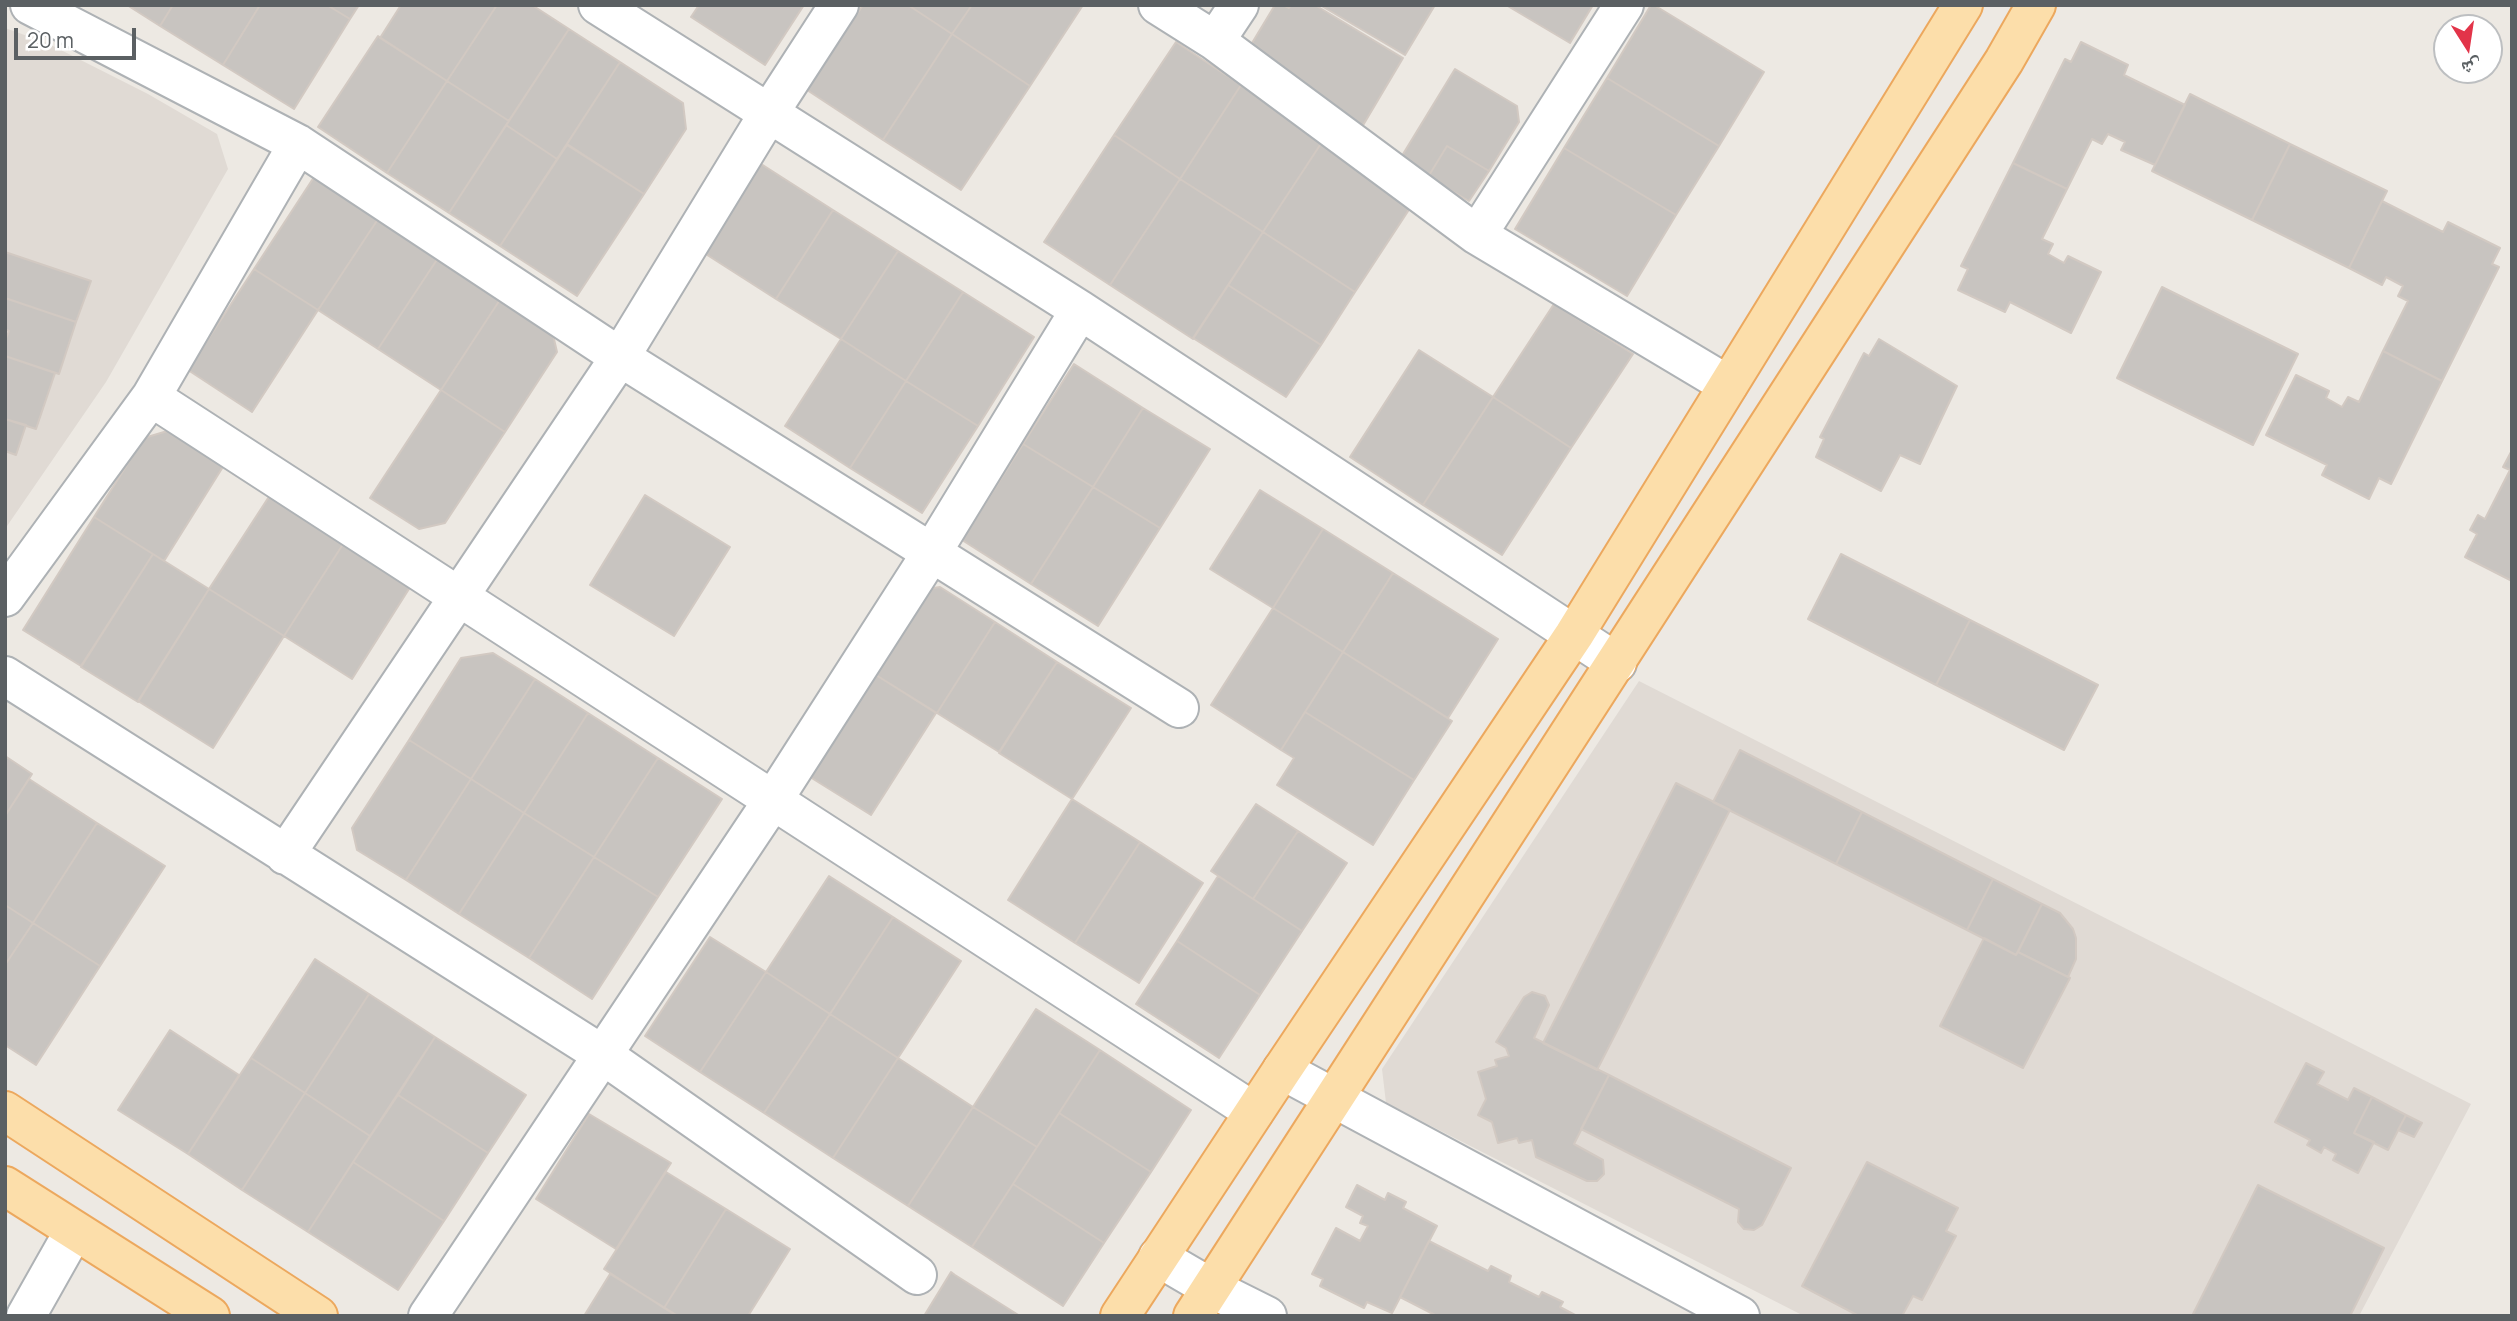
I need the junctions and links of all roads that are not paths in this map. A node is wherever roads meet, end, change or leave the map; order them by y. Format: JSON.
{"nodes":[{"id":1,"x":30,"y":5,"type":"edge"},
{"id":2,"x":598,"y":5,"type":"edge"},
{"id":3,"x":839,"y":5,"type":"edge"},
{"id":4,"x":1158,"y":5,"type":"edge"},
{"id":5,"x":1239,"y":5,"type":"edge"},
{"id":6,"x":1624,"y":5,"type":"edge"},
{"id":7,"x":1963,"y":5,"type":"edge"},
{"id":8,"x":2036,"y":5,"type":"edge"},
{"id":9,"x":1215,"y":41,"type":"junction"},
{"id":10,"x":769,"y":113,"type":"junction"},
{"id":11,"x":298,"y":144,"type":"junction"},
{"id":12,"x":1477,"y":235,"type":"junction"},
{"id":13,"x":1080,"y":310,"type":"junction"},
{"id":14,"x":620,"y":357,"type":"junction"},
{"id":15,"x":1728,"y":385,"type":"junction"},
{"id":16,"x":151,"y":397,"type":"junction"},
{"id":17,"x":932,"y":552,"type":"junction"},
{"id":18,"x":459,"y":596,"type":"junction"},
{"id":19,"x":5,"y":597,"type":"edge"},
{"id":20,"x":1574,"y":635,"type":"junction"},
{"id":21,"x":1617,"y":663,"type":"junction"},
{"id":22,"x":5,"y":676,"type":"edge"},
{"id":23,"x":1179,"y":709,"type":"dead end"},
{"id":24,"x":773,"y":800,"type":"junction"},
{"id":25,"x":285,"y":855,"type":"junction"},
{"id":26,"x":603,"y":1055,"type":"junction"},
{"id":27,"x":1282,"y":1070,"type":"junction"},
{"id":28,"x":1333,"y":1097,"type":"junction"},
{"id":29,"x":5,"y":1111,"type":"edge"},
{"id":30,"x":1254,"y":1112,"type":"junction"},
{"id":31,"x":5,"y":1186,"type":"edge"},
{"id":32,"x":74,"y":1231,"type":"junction"},
{"id":33,"x":1158,"y":1257,"type":"junction"},
{"id":34,"x":917,"y":1275,"type":"dead end"},
{"id":35,"x":1202,"y":1302,"type":"edge"},
{"id":36,"x":26,"y":1316,"type":"edge"},
{"id":37,"x":210,"y":1316,"type":"edge"},
{"id":38,"x":318,"y":1316,"type":"edge"},
{"id":39,"x":428,"y":1316,"type":"edge"},
{"id":40,"x":1120,"y":1316,"type":"edge"},
{"id":41,"x":1267,"y":1316,"type":"edge"},
{"id":42,"x":1740,"y":1316,"type":"edge"}],
"edges":[{"from":1,"to":11,"type":"street"},
{"from":2,"to":10,"type":"street"},
{"from":3,"to":10,"type":"street"},
{"from":4,"to":9,"type":"street"},
{"from":5,"to":9,"type":"street"},
{"from":6,"to":12,"type":"street"},
{"from":7,"to":15,"type":"main road"},
{"from":8,"to":21,"type":"main road"},
{"from":9,"to":12,"type":"street"},
{"from":10,"to":13,"type":"street"},
{"from":10,"to":14,"type":"street"},
{"from":11,"to":14,"type":"street"},
{"from":11,"to":16,"type":"street"},
{"from":12,"to":15,"type":"street"},
{"from":13,"to":17,"type":"street"},
{"from":13,"to":20,"type":"street"},
{"from":14,"to":17,"type":"street"},
{"from":14,"to":18,"type":"street"},
{"from":15,"to":20,"type":"main road"},
{"from":16,"to":18,"type":"street"},
{"from":16,"to":19,"type":"street"},
{"from":17,"to":23,"type":"street"},
{"from":17,"to":24,"type":"street"},
{"from":18,"to":24,"type":"street"},
{"from":18,"to":25,"type":"street"},
{"from":20,"to":21,"type":"street"},
{"from":20,"to":27,"type":"main road"},
{"from":21,"to":28,"type":"main road"},
{"from":22,"to":25,"type":"street"},
{"from":24,"to":26,"type":"street"},
{"from":24,"to":30,"type":"street"},
{"from":25,"to":26,"type":"street"},
{"from":26,"to":34,"type":"street"},
{"from":26,"to":39,"type":"street"},
{"from":27,"to":28,"type":"street"},
{"from":27,"to":30,"type":"main road"},
{"from":28,"to":35,"type":"main road"},
{"from":28,"to":42,"type":"street"},
{"from":29,"to":38,"type":"main road"},
{"from":30,"to":33,"type":"main road"},
{"from":31,"to":32,"type":"main road"},
{"from":32,"to":36,"type":"street"},
{"from":32,"to":37,"type":"main road"},
{"from":33,"to":35,"type":"street"},
{"from":33,"to":40,"type":"main road"},
{"from":35,"to":41,"type":"street"}]}
